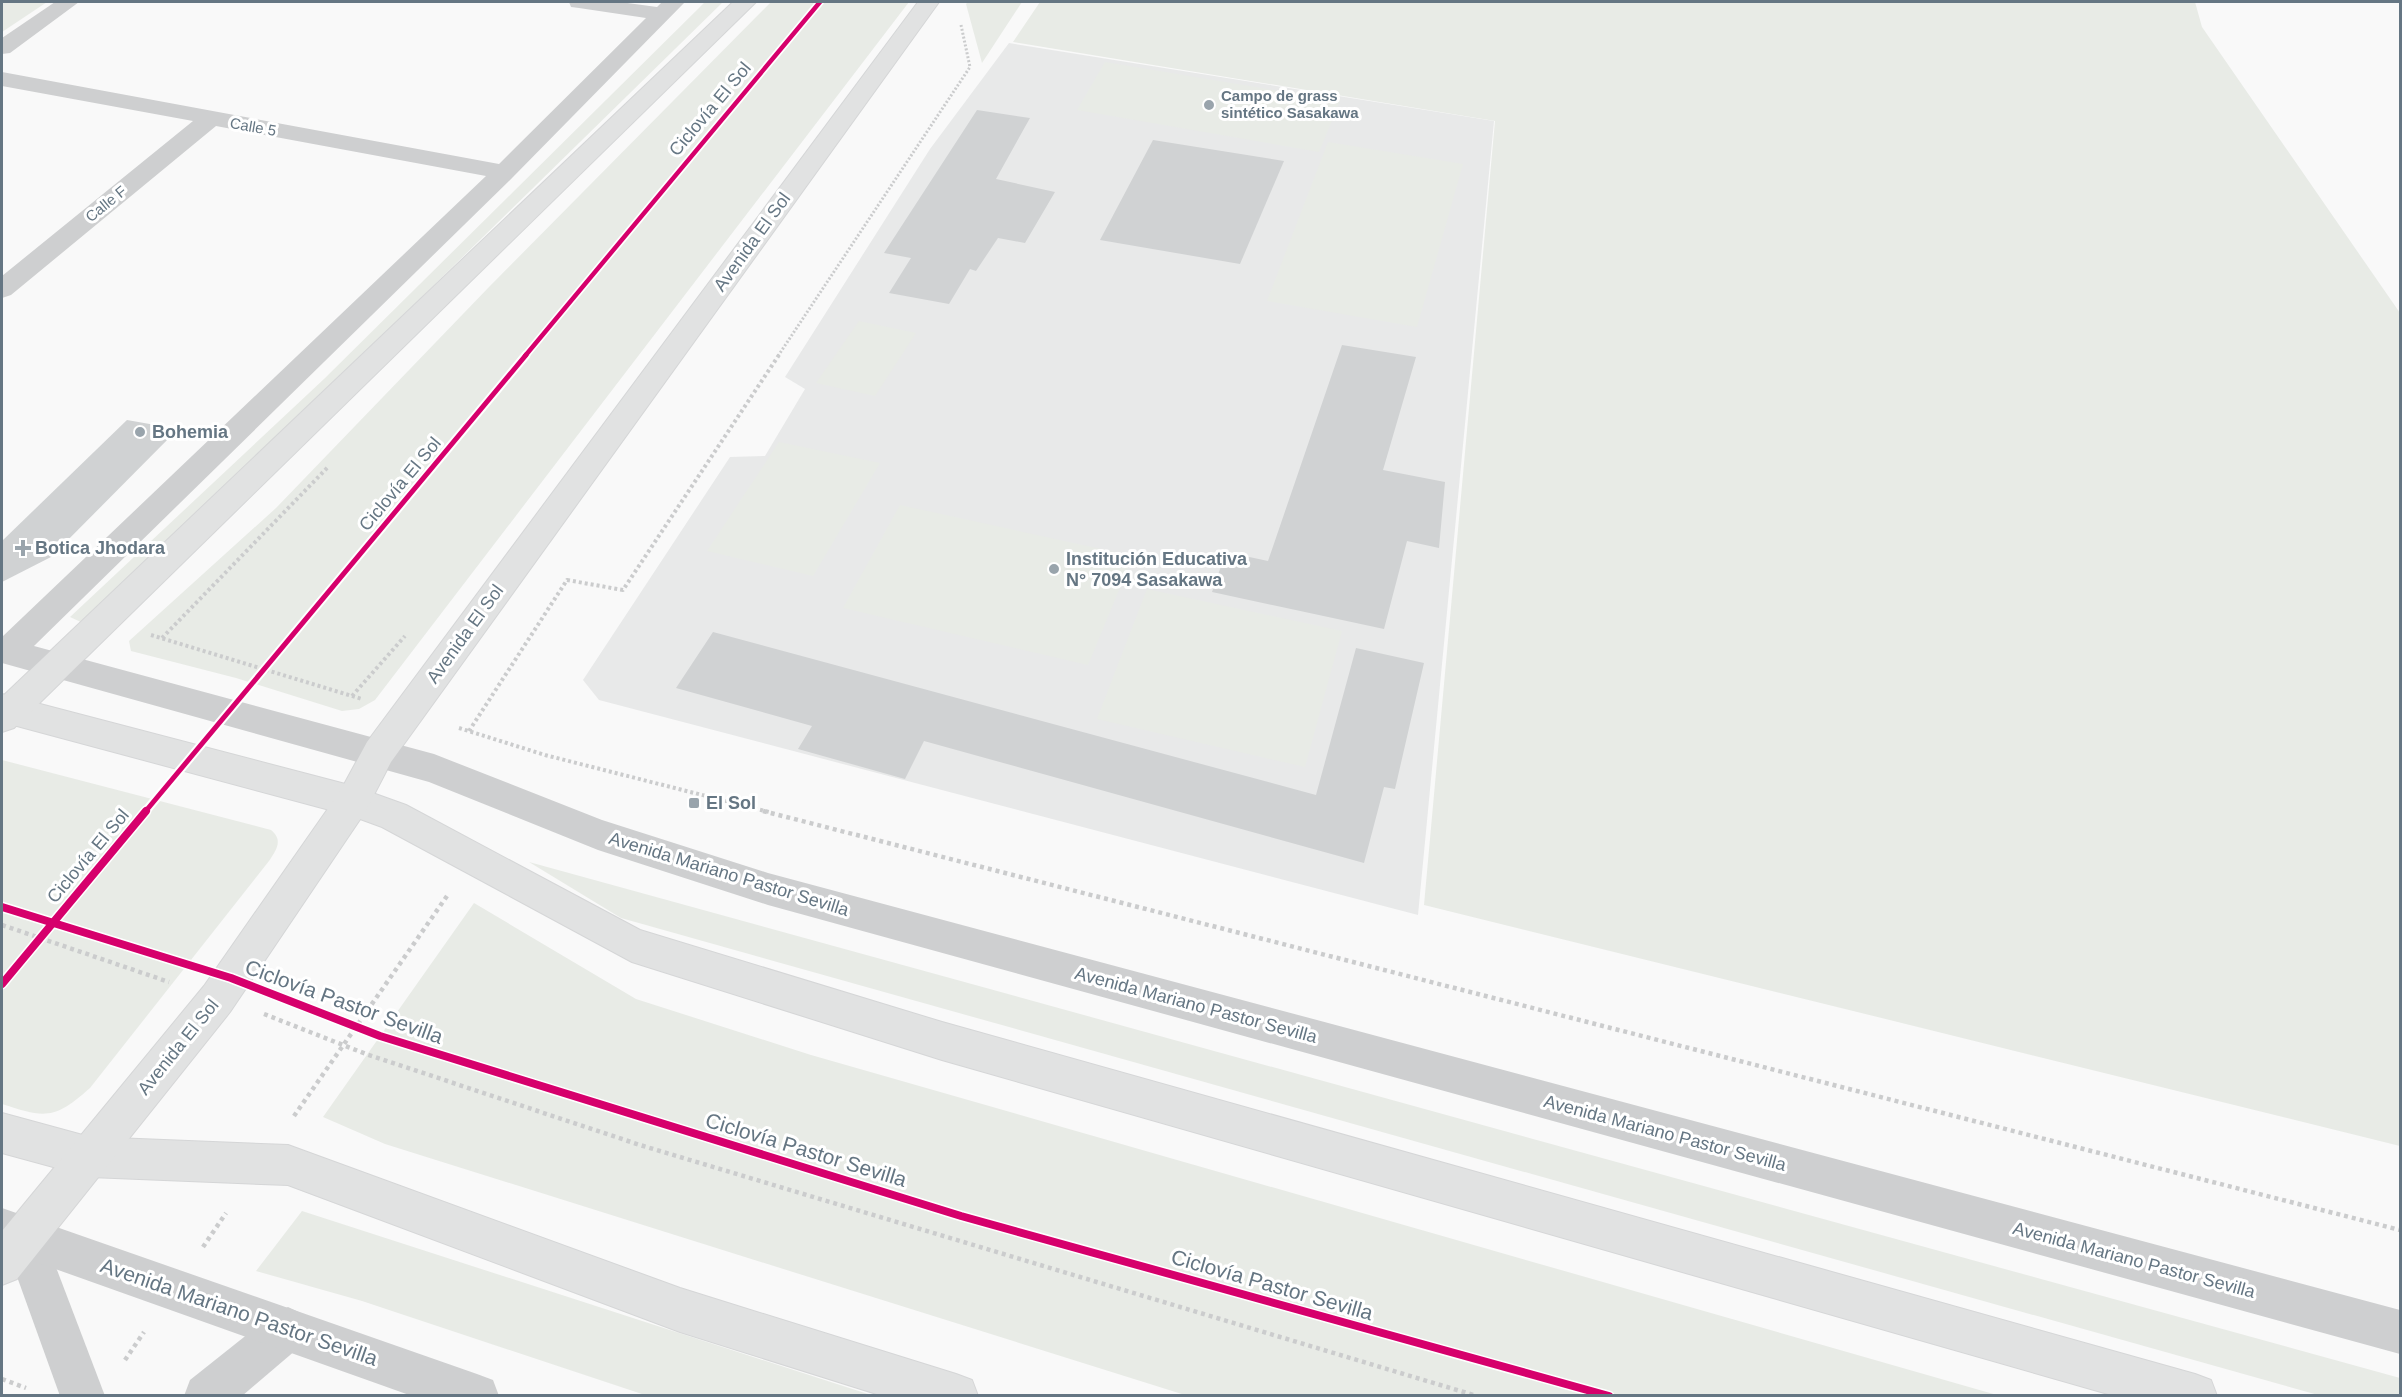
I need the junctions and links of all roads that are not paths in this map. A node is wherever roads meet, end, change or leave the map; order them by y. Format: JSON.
{"nodes":[{"id":1,"x":68,"y":2,"type":"edge"},
{"id":2,"x":579,"y":2,"type":"edge"},
{"id":3,"x":745,"y":2,"type":"edge"},
{"id":4,"x":928,"y":2,"type":"edge"},
{"id":5,"x":668,"y":8,"type":"edge"},
{"id":6,"x":2,"y":48,"type":"edge"},
{"id":7,"x":2,"y":79,"type":"edge"},
{"id":8,"x":210,"y":119,"type":"junction"},
{"id":9,"x":504,"y":172,"type":"junction"},
{"id":10,"x":2,"y":289,"type":"edge"},
{"id":11,"x":4,"y":651,"type":"edge"},
{"id":12,"x":57,"y":665,"type":"junction"},
{"id":13,"x":4,"y":712,"type":"edge"},
{"id":14,"x":379,"y":752,"type":"junction"},
{"id":15,"x":353,"y":801,"type":"junction"},
{"id":16,"x":2,"y":1133,"type":"edge"},
{"id":17,"x":90,"y":1157,"type":"junction"},
{"id":18,"x":9,"y":1243,"type":"edge"},
{"id":19,"x":288,"y":1329,"type":"junction"},
{"id":20,"x":2400,"y":1332,"type":"edge"},
{"id":21,"x":83,"y":1395,"type":"edge"},
{"id":22,"x":206,"y":1395,"type":"edge"},
{"id":23,"x":477,"y":1395,"type":"edge"},
{"id":24,"x":956,"y":1395,"type":"edge"},
{"id":25,"x":2195,"y":1395,"type":"edge"}],
"edges":[{"from":1,"to":6,"type":"street"},
{"from":2,"to":5,"type":"street"},
{"from":3,"to":12,"type":"main road"},
{"from":4,"to":14,"type":"main road","name":"Avenida El Sol"},
{"from":5,"to":9,"type":"street"},
{"from":7,"to":8,"type":"street","name":"Calle 5"},
{"from":8,"to":9,"type":"street","name":"Calle 5"},
{"from":8,"to":10,"type":"street","name":"Calle F"},
{"from":9,"to":11,"type":"street"},
{"from":11,"to":12,"type":"street","name":"Avenida Mariano Pastor Sevilla"},
{"from":12,"to":13,"type":"main road"},
{"from":12,"to":14,"type":"street","name":"Avenida Mariano Pastor Sevilla"},
{"from":13,"to":15,"type":"main road"},
{"from":14,"to":15,"type":"main road","name":"Avenida El Sol"},
{"from":14,"to":20,"type":"street","name":"Avenida Mariano Pastor Sevilla"},
{"from":15,"to":17,"type":"main road","name":"Avenida El Sol"},
{"from":15,"to":25,"type":"main road"},
{"from":16,"to":17,"type":"main road"},
{"from":17,"to":18,"type":"main road","name":"Avenida El Sol"},
{"from":17,"to":24,"type":"main road"},
{"from":18,"to":19,"type":"street","name":"Avenida Mariano Pastor Sevilla"},
{"from":18,"to":21,"type":"street"},
{"from":19,"to":22,"type":"street"},
{"from":19,"to":23,"type":"street","name":"Avenida Mariano Pastor Sevilla"}]}
